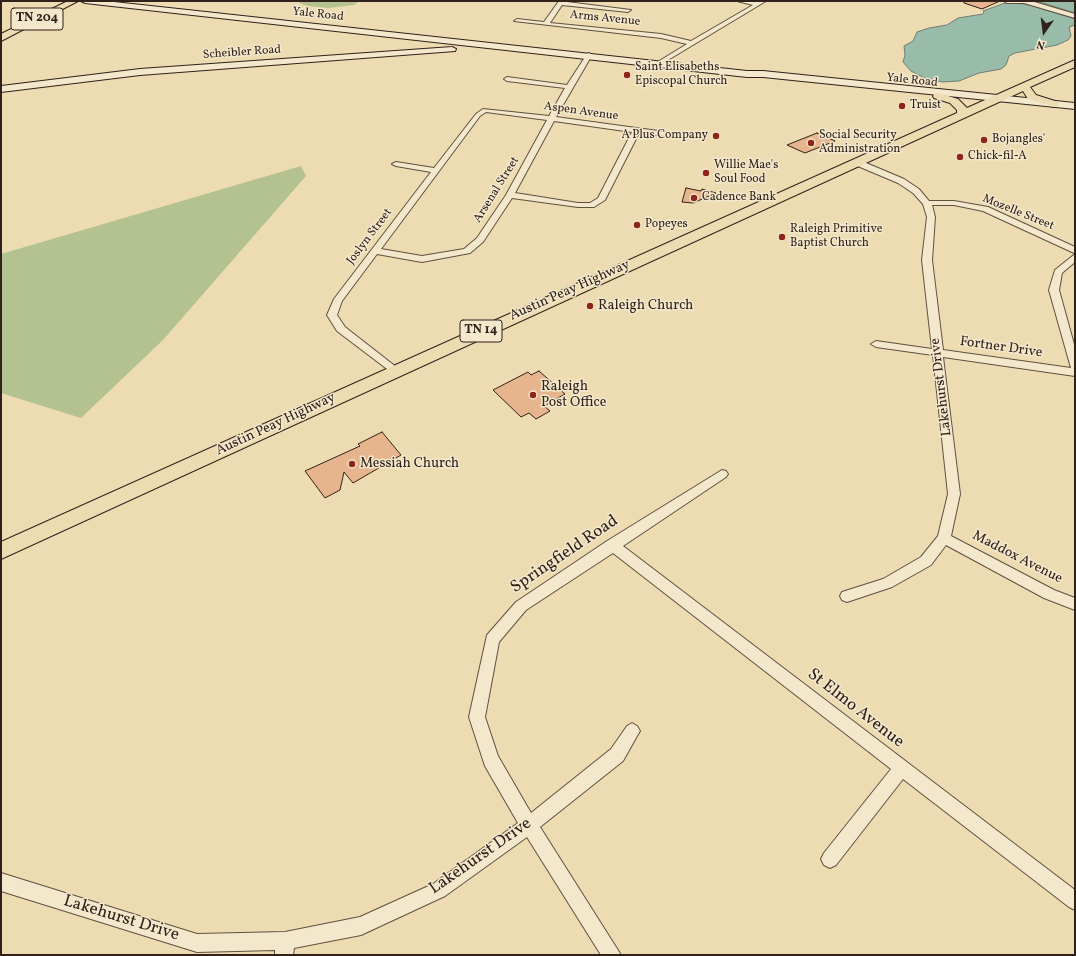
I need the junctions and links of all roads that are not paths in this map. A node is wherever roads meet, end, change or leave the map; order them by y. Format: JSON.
{"nodes":[{"id":1,"x":74,"y":1,"type":"edge"},
{"id":2,"x":85,"y":1,"type":"edge"},
{"id":3,"x":112,"y":1,"type":"edge"},
{"id":4,"x":740,"y":1,"type":"edge"},
{"id":5,"x":1007,"y":1,"type":"edge"},
{"id":6,"x":1025,"y":1,"type":"edge"},
{"id":7,"x":561,"y":2,"type":"edge"},
{"id":8,"x":760,"y":3,"type":"edge"},
{"id":9,"x":628,"y":10,"type":"dead end"},
{"id":10,"x":1075,"y":16,"type":"edge"},
{"id":11,"x":517,"y":21,"type":"dead end"},
{"id":12,"x":546,"y":24,"type":"junction"},
{"id":13,"x":1,"y":38,"type":"edge"},
{"id":14,"x":481,"y":43,"type":"junction"},
{"id":15,"x":690,"y":43,"type":"junction"},
{"id":16,"x":589,"y":55,"type":"junction"},
{"id":17,"x":1075,"y":63,"type":"edge"},
{"id":18,"x":658,"y":64,"type":"junction"},
{"id":19,"x":747,"y":74,"type":"junction"},
{"id":20,"x":507,"y":79,"type":"dead end"},
{"id":21,"x":1024,"y":85,"type":"junction"},
{"id":22,"x":569,"y":87,"type":"junction"},
{"id":23,"x":1,"y":88,"type":"edge"},
{"id":24,"x":938,"y":96,"type":"junction"},
{"id":25,"x":991,"y":100,"type":"junction"},
{"id":26,"x":1054,"y":104,"type":"junction"},
{"id":27,"x":1075,"y":106,"type":"edge"},
{"id":28,"x":485,"y":110,"type":"joint"},
{"id":29,"x":1075,"y":111,"type":"edge"},
{"id":30,"x":962,"y":113,"type":"junction"},
{"id":31,"x":553,"y":118,"type":"junction"},
{"id":32,"x":636,"y":131,"type":"junction"},
{"id":33,"x":673,"y":136,"type":"dead end"},
{"id":34,"x":856,"y":162,"type":"junction"},
{"id":35,"x":396,"y":164,"type":"dead end"},
{"id":36,"x":435,"y":170,"type":"junction"},
{"id":37,"x":510,"y":195,"type":"junction"},
{"id":38,"x":927,"y":203,"type":"junction"},
{"id":39,"x":1075,"y":250,"type":"edge"},
{"id":40,"x":374,"y":251,"type":"junction"},
{"id":41,"x":1075,"y":257,"type":"edge"},
{"id":42,"x":876,"y":344,"type":"dead end"},
{"id":43,"x":938,"y":353,"type":"junction"},
{"id":44,"x":1075,"y":366,"type":"edge"},
{"id":45,"x":395,"y":370,"type":"junction"},
{"id":46,"x":1075,"y":372,"type":"edge"},
{"id":47,"x":722,"y":474,"type":"dead end"},
{"id":48,"x":944,"y":538,"type":"junction"},
{"id":49,"x":612,"y":545,"type":"junction"},
{"id":50,"x":1,"y":551,"type":"edge"},
{"id":51,"x":847,"y":596,"type":"dead end"},
{"id":52,"x":1075,"y":604,"type":"edge"},
{"id":53,"x":632,"y":731,"type":"dead end"},
{"id":54,"x":902,"y":769,"type":"junction"},
{"id":55,"x":529,"y":825,"type":"junction"},
{"id":56,"x":830,"y":859,"type":"dead end"},
{"id":57,"x":1,"y":882,"type":"edge"},
{"id":58,"x":1075,"y":901,"type":"edge"},
{"id":59,"x":284,"y":948,"type":"edge"},
{"id":60,"x":612,"y":955,"type":"edge"}],
"edges":[{"from":1,"to":13,"type":"main road","number":"TN 204"},
{"from":2,"to":14,"type":"main road","name":"Yale Road"},
{"from":3,"to":14,"type":"main road","name":"Yale Road"},
{"from":4,"to":8,"type":"street"},
{"from":5,"to":6,"type":"street"},
{"from":6,"to":10,"type":"street"},
{"from":7,"to":9,"type":"street"},
{"from":7,"to":12,"type":"street"},
{"from":8,"to":15,"type":"street"},
{"from":11,"to":12,"type":"street","name":"Arms Avenue"},
{"from":12,"to":15,"type":"street","name":"Arms Avenue"},
{"from":14,"to":16,"type":"main road","name":"Yale Road"},
{"from":14,"to":23,"type":"main road","name":"Scheibler Road"},
{"from":15,"to":18,"type":"street"},
{"from":16,"to":18,"type":"main road","name":"Yale Road"},
{"from":16,"to":22,"type":"street","name":"Arsenal Street"},
{"from":17,"to":21,"type":"main road","name":"Austin Peay Highway","number":"TN 14"},
{"from":18,"to":19,"type":"main road","name":"Yale Road"},
{"from":19,"to":24,"type":"main road","name":"Yale Road"},
{"from":19,"to":25,"type":"main road","name":"Yale Road"},
{"from":20,"to":22,"type":"street"},
{"from":21,"to":25,"type":"main road","name":"Austin Peay Highway","number":"TN 14"},
{"from":21,"to":26,"type":"main road"},
{"from":22,"to":31,"type":"street","name":"Arsenal Street"},
{"from":24,"to":25,"type":"main road","name":"Yale Road"},
{"from":24,"to":30,"type":"main road"},
{"from":25,"to":26,"type":"main road","name":"Yale Road"},
{"from":25,"to":29,"type":"main road","name":"Yale Road"},
{"from":25,"to":30,"type":"main road","name":"Austin Peay Highway","number":"TN 14"},
{"from":26,"to":27,"type":"main road","name":"Yale Road"},
{"from":28,"to":31,"type":"street","name":"Aspen Avenue"},
{"from":28,"to":36,"type":"street","name":"Joslyn Street"},
{"from":30,"to":34,"type":"main road","name":"Austin Peay Highway","number":"TN 14"},
{"from":31,"to":32,"type":"street","name":"Aspen Avenue"},
{"from":31,"to":37,"type":"street","name":"Arsenal Street"},
{"from":32,"to":33,"type":"street","name":"Aspen Avenue"},
{"from":32,"to":37,"type":"street"},
{"from":34,"to":38,"type":"street"},
{"from":34,"to":45,"type":"main road","name":"Austin Peay Highway","number":"TN 14"},
{"from":35,"to":36,"type":"street"},
{"from":36,"to":40,"type":"street","name":"Joslyn Street"},
{"from":37,"to":40,"type":"street","name":"Arsenal Street"},
{"from":38,"to":39,"type":"street","name":"Mozelle Street"},
{"from":38,"to":43,"type":"street","name":"Lakehurst Drive"},
{"from":40,"to":45,"type":"street","name":"Joslyn Street"},
{"from":41,"to":44,"type":"street"},
{"from":42,"to":43,"type":"street","name":"Fortner Drive"},
{"from":43,"to":46,"type":"street","name":"Fortner Drive"},
{"from":43,"to":48,"type":"street","name":"Lakehurst Drive"},
{"from":45,"to":50,"type":"main road","name":"Austin Peay Highway","number":"TN 14"},
{"from":47,"to":49,"type":"street","name":"Springfield Road"},
{"from":48,"to":51,"type":"street","name":"Lakehurst Drive"},
{"from":48,"to":52,"type":"street","name":"Maddox Avenue"},
{"from":49,"to":54,"type":"street","name":"St Elmo Avenue"},
{"from":49,"to":55,"type":"street","name":"Springfield Road"},
{"from":53,"to":55,"type":"street","name":"Lakehurst Drive"},
{"from":54,"to":56,"type":"street"},
{"from":54,"to":58,"type":"street","name":"St Elmo Avenue"},
{"from":55,"to":59,"type":"street","name":"Lakehurst Drive"},
{"from":55,"to":60,"type":"street","name":"Springfield Road"},
{"from":57,"to":59,"type":"street","name":"Lakehurst Drive"}]}
